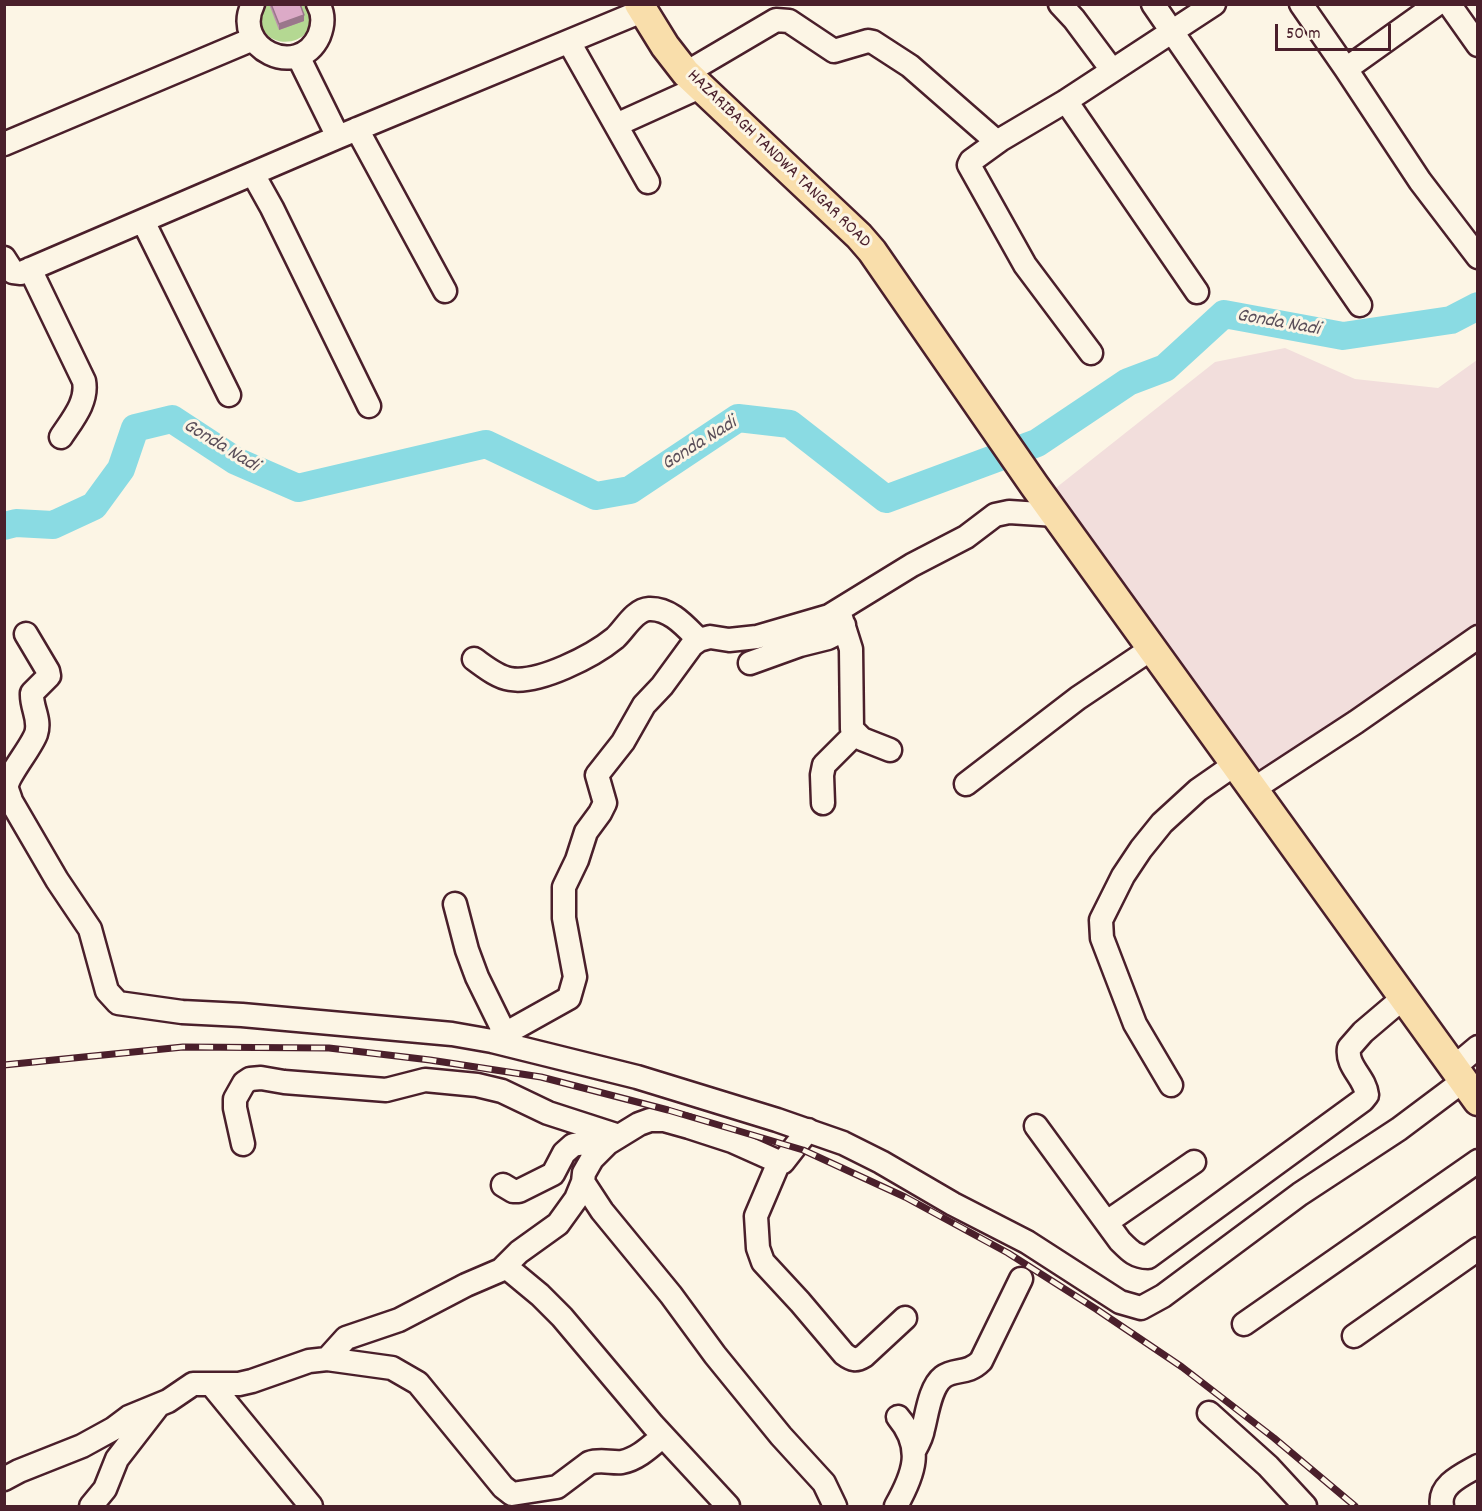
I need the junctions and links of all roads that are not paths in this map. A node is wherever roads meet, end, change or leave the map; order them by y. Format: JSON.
{"nodes":[{"id":1,"x":253,"y":4,"type":"edge"},
{"id":2,"x":1060,"y":4,"type":"edge"},
{"id":3,"x":1153,"y":4,"type":"edge"},
{"id":4,"x":1214,"y":4,"type":"edge"},
{"id":5,"x":1301,"y":4,"type":"edge"},
{"id":6,"x":1437,"y":4,"type":"edge"},
{"id":7,"x":1449,"y":4,"type":"edge"},
{"id":8,"x":324,"y":6,"type":"edge"},
{"id":9,"x":640,"y":8,"type":"edge"},
{"id":10,"x":1173,"y":32,"type":"junction"},
{"id":11,"x":254,"y":39,"type":"junction"},
{"id":12,"x":569,"y":42,"type":"junction"},
{"id":13,"x":1478,"y":45,"type":"edge"},
{"id":14,"x":298,"y":56,"type":"junction"},
{"id":15,"x":1346,"y":69,"type":"junction"},
{"id":16,"x":1112,"y":70,"type":"junction"},
{"id":17,"x":693,"y":80,"type":"junction"},
{"id":18,"x":1066,"y":101,"type":"junction"},
{"id":19,"x":616,"y":126,"type":"junction"},
{"id":20,"x":348,"y":133,"type":"junction"},
{"id":21,"x":997,"y":142,"type":"junction"},
{"id":22,"x":4,"y":144,"type":"edge"},
{"id":23,"x":252,"y":174,"type":"junction"},
{"id":24,"x":648,"y":182,"type":"dead end"},
{"id":25,"x":143,"y":221,"type":"junction"},
{"id":26,"x":1478,"y":257,"type":"edge"},
{"id":27,"x":13,"y":269,"type":"edge"},
{"id":28,"x":445,"y":291,"type":"dead end"},
{"id":29,"x":1197,"y":292,"type":"dead end"},
{"id":30,"x":1360,"y":305,"type":"dead end"},
{"id":31,"x":1091,"y":353,"type":"dead end"},
{"id":32,"x":229,"y":395,"type":"dead end"},
{"id":33,"x":369,"y":406,"type":"dead end"},
{"id":34,"x":61,"y":437,"type":"dead end"},
{"id":35,"x":1056,"y":515,"type":"junction"},
{"id":36,"x":841,"y":618,"type":"junction"},
{"id":37,"x":26,"y":634,"type":"dead end"},
{"id":38,"x":1478,"y":637,"type":"edge"},
{"id":39,"x":699,"y":640,"type":"junction"},
{"id":40,"x":1151,"y":649,"type":"junction"},
{"id":41,"x":474,"y":659,"type":"dead end"},
{"id":42,"x":750,"y":663,"type":"dead end"},
{"id":43,"x":855,"y":734,"type":"junction"},
{"id":44,"x":890,"y":750,"type":"dead end"},
{"id":45,"x":1234,"y":765,"type":"junction"},
{"id":46,"x":966,"y":784,"type":"dead end"},
{"id":47,"x":1252,"y":790,"type":"junction"},
{"id":48,"x":823,"y":803,"type":"dead end"},
{"id":49,"x":455,"y":904,"type":"dead end"},
{"id":50,"x":1403,"y":999,"type":"junction"},
{"id":51,"x":498,"y":1037,"type":"junction"},
{"id":52,"x":1478,"y":1047,"type":"edge"},
{"id":53,"x":1464,"y":1084,"type":"edge"},
{"id":54,"x":1171,"y":1085,"type":"dead end"},
{"id":55,"x":1036,"y":1126,"type":"dead end"},
{"id":56,"x":808,"y":1130,"type":"junction"},
{"id":57,"x":614,"y":1139,"type":"junction"},
{"id":58,"x":243,"y":1144,"type":"dead end"},
{"id":59,"x":1478,"y":1161,"type":"edge"},
{"id":60,"x":779,"y":1162,"type":"junction"},
{"id":61,"x":1194,"y":1162,"type":"dead end"},
{"id":62,"x":583,"y":1182,"type":"junction"},
{"id":63,"x":503,"y":1185,"type":"dead end"},
{"id":64,"x":1107,"y":1222,"type":"junction"},
{"id":65,"x":1478,"y":1249,"type":"edge"},
{"id":66,"x":505,"y":1266,"type":"junction"},
{"id":67,"x":1021,"y":1279,"type":"dead end"},
{"id":68,"x":905,"y":1318,"type":"dead end"},
{"id":69,"x":1244,"y":1324,"type":"dead end"},
{"id":70,"x":1354,"y":1336,"type":"dead end"},
{"id":71,"x":327,"y":1359,"type":"junction"},
{"id":72,"x":211,"y":1384,"type":"junction"},
{"id":73,"x":158,"y":1406,"type":"junction"},
{"id":74,"x":1209,"y":1413,"type":"dead end"},
{"id":75,"x":897,"y":1417,"type":"dead end"},
{"id":76,"x":663,"y":1436,"type":"junction"},
{"id":77,"x":914,"y":1451,"type":"junction"},
{"id":78,"x":1478,"y":1466,"type":"edge"},
{"id":79,"x":4,"y":1479,"type":"edge"},
{"id":80,"x":91,"y":1506,"type":"edge"},
{"id":81,"x":311,"y":1506,"type":"edge"},
{"id":82,"x":728,"y":1506,"type":"edge"},
{"id":83,"x":835,"y":1506,"type":"edge"},
{"id":84,"x":896,"y":1506,"type":"edge"},
{"id":85,"x":1305,"y":1506,"type":"edge"},
{"id":86,"x":1442,"y":1506,"type":"edge"}],
"edges":[{"from":1,"to":11,"type":"street"},
{"from":2,"to":16,"type":"street"},
{"from":3,"to":10,"type":"street"},
{"from":4,"to":10,"type":"street"},
{"from":5,"to":15,"type":"street"},
{"from":6,"to":15,"type":"street"},
{"from":7,"to":13,"type":"street"},
{"from":8,"to":14,"type":"street"},
{"from":9,"to":12,"type":"street"},
{"from":9,"to":17,"type":"main road","name":"HAZARIBAGH TANDWA TANGAR ROAD"},
{"from":10,"to":16,"type":"street"},
{"from":10,"to":30,"type":"street"},
{"from":11,"to":14,"type":"street"},
{"from":11,"to":22,"type":"street"},
{"from":12,"to":19,"type":"street"},
{"from":12,"to":20,"type":"street"},
{"from":14,"to":20,"type":"street"},
{"from":15,"to":26,"type":"street"},
{"from":16,"to":18,"type":"street"},
{"from":17,"to":19,"type":"street"},
{"from":17,"to":21,"type":"street"},
{"from":17,"to":35,"type":"main road","name":"HAZARIBAGH TANDWA TANGAR ROAD"},
{"from":18,"to":21,"type":"street"},
{"from":18,"to":29,"type":"street"},
{"from":19,"to":24,"type":"street"},
{"from":20,"to":23,"type":"street"},
{"from":20,"to":28,"type":"street"},
{"from":21,"to":31,"type":"street"},
{"from":23,"to":25,"type":"street"},
{"from":23,"to":33,"type":"street"},
{"from":25,"to":27,"type":"street"},
{"from":25,"to":32,"type":"street"},
{"from":27,"to":34,"type":"street"},
{"from":35,"to":36,"type":"street"},
{"from":35,"to":40,"type":"main road","name":"HAZARIBAGH TANDWA TANGAR ROAD"},
{"from":36,"to":39,"type":"street"},
{"from":36,"to":42,"type":"street"},
{"from":36,"to":43,"type":"street"},
{"from":37,"to":51,"type":"street"},
{"from":38,"to":47,"type":"street"},
{"from":39,"to":41,"type":"street"},
{"from":39,"to":51,"type":"street"},
{"from":40,"to":45,"type":"main road","name":"HAZARIBAGH TANDWA TANGAR ROAD"},
{"from":40,"to":46,"type":"street"},
{"from":43,"to":44,"type":"street"},
{"from":43,"to":48,"type":"street"},
{"from":45,"to":47,"type":"main road","name":"HAZARIBAGH TANDWA TANGAR ROAD"},
{"from":45,"to":54,"type":"street"},
{"from":47,"to":50,"type":"main road","name":"HAZARIBAGH TANDWA TANGAR ROAD"},
{"from":49,"to":51,"type":"street"},
{"from":50,"to":53,"type":"main road","name":"HAZARIBAGH TANDWA TANGAR ROAD"},
{"from":50,"to":64,"type":"street"},
{"from":51,"to":56,"type":"street"},
{"from":52,"to":53,"type":"street"},
{"from":53,"to":56,"type":"street"},
{"from":55,"to":64,"type":"street"},
{"from":56,"to":60,"type":"street"},
{"from":57,"to":58,"type":"street"},
{"from":57,"to":60,"type":"street"},
{"from":57,"to":62,"type":"street"},
{"from":57,"to":63,"type":"street"},
{"from":59,"to":69,"type":"street"},
{"from":60,"to":68,"type":"street"},
{"from":61,"to":64,"type":"street"},
{"from":62,"to":66,"type":"street"},
{"from":62,"to":83,"type":"street"},
{"from":65,"to":70,"type":"street"},
{"from":66,"to":71,"type":"street"},
{"from":66,"to":76,"type":"street"},
{"from":67,"to":77,"type":"street"},
{"from":71,"to":72,"type":"street"},
{"from":71,"to":76,"type":"street"},
{"from":72,"to":73,"type":"street"},
{"from":72,"to":81,"type":"street"},
{"from":73,"to":79,"type":"street"},
{"from":73,"to":80,"type":"street"},
{"from":74,"to":85,"type":"street"},
{"from":75,"to":77,"type":"street"},
{"from":76,"to":82,"type":"street"},
{"from":77,"to":84,"type":"street"},
{"from":78,"to":86,"type":"street"}]}
